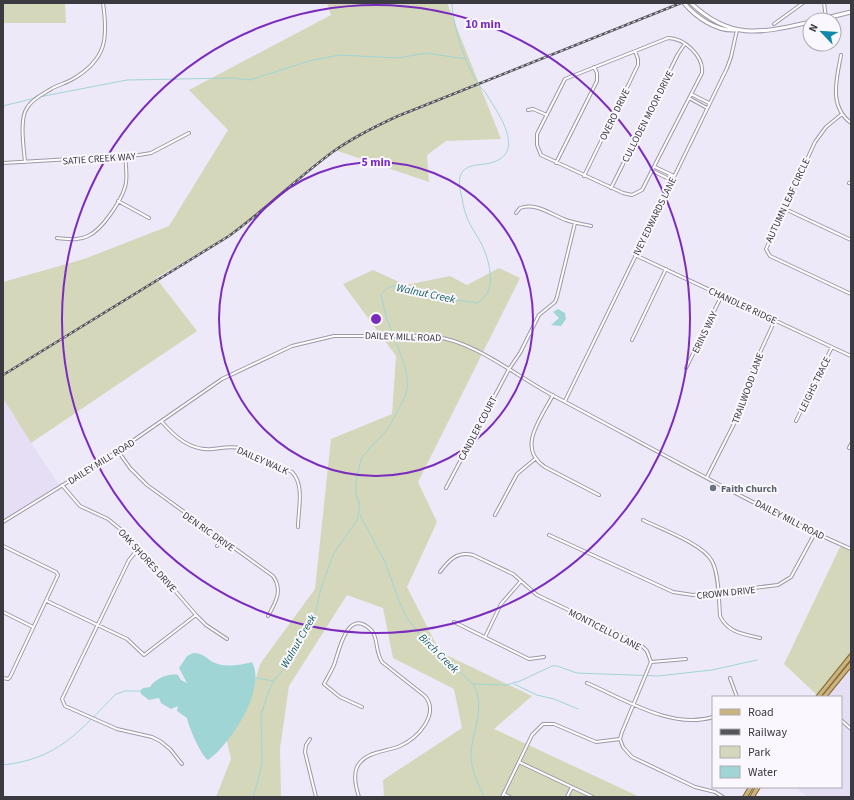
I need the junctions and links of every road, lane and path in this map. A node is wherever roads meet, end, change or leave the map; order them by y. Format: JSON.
{"nodes":[{"id":1,"x":103,"y":3,"type":"edge"},
{"id":2,"x":684,"y":3,"type":"edge"},
{"id":3,"x":691,"y":3,"type":"edge"},
{"id":4,"x":802,"y":3,"type":"edge"},
{"id":5,"x":774,"y":24,"type":"dead end"},
{"id":6,"x":802,"y":24,"type":"edge"},
{"id":7,"x":737,"y":30,"type":"junction"},
{"id":8,"x":684,"y":45,"type":"junction"},
{"id":9,"x":635,"y":51,"type":"junction"},
{"id":10,"x":841,"y":55,"type":"dead end"},
{"id":11,"x":594,"y":67,"type":"junction"},
{"id":12,"x":691,"y":94,"type":"junction"},
{"id":13,"x":689,"y":98,"type":"junction"},
{"id":14,"x":709,"y":103,"type":"junction"},
{"id":15,"x":707,"y":108,"type":"junction"},
{"id":16,"x":528,"y":110,"type":"dead end"},
{"id":17,"x":842,"y":114,"type":"junction"},
{"id":18,"x":547,"y":115,"type":"junction"},
{"id":19,"x":851,"y":123,"type":"edge"},
{"id":20,"x":189,"y":133,"type":"dead end"},
{"id":21,"x":125,"y":156,"type":"junction"},
{"id":22,"x":25,"y":162,"type":"junction"},
{"id":23,"x":3,"y":163,"type":"edge"},
{"id":24,"x":556,"y":163,"type":"junction"},
{"id":25,"x":655,"y":167,"type":"junction"},
{"id":26,"x":653,"y":171,"type":"junction"},
{"id":27,"x":584,"y":176,"type":"junction"},
{"id":28,"x":674,"y":176,"type":"junction"},
{"id":29,"x":671,"y":180,"type":"junction"},
{"id":30,"x":611,"y":188,"type":"junction"},
{"id":31,"x":636,"y":194,"type":"junction"},
{"id":32,"x":637,"y":198,"type":"dead end"},
{"id":33,"x":118,"y":201,"type":"junction"},
{"id":34,"x":783,"y":208,"type":"junction"},
{"id":35,"x":516,"y":212,"type":"dead end"},
{"id":36,"x":149,"y":218,"type":"dead end"},
{"id":37,"x":575,"y":223,"type":"junction"},
{"id":38,"x":591,"y":226,"type":"dead end"},
{"id":39,"x":58,"y":238,"type":"dead end"},
{"id":40,"x":851,"y":240,"type":"edge"},
{"id":41,"x":636,"y":254,"type":"junction"},
{"id":42,"x":666,"y":269,"type":"junction"},
{"id":43,"x":851,"y":294,"type":"edge"},
{"id":44,"x":722,"y":295,"type":"junction"},
{"id":45,"x":775,"y":320,"type":"junction"},
{"id":46,"x":632,"y":340,"type":"dead end"},
{"id":47,"x":832,"y":347,"type":"junction"},
{"id":48,"x":851,"y":356,"type":"edge"},
{"id":49,"x":686,"y":368,"type":"dead end"},
{"id":50,"x":509,"y":369,"type":"junction"},
{"id":51,"x":553,"y":395,"type":"junction"},
{"id":52,"x":565,"y":401,"type":"junction"},
{"id":53,"x":796,"y":421,"type":"dead end"},
{"id":54,"x":162,"y":422,"type":"junction"},
{"id":55,"x":851,"y":444,"type":"edge"},
{"id":56,"x":849,"y":448,"type":"dead end"},
{"id":57,"x":118,"y":451,"type":"junction"},
{"id":58,"x":535,"y":459,"type":"junction"},
{"id":59,"x":707,"y":477,"type":"junction"},
{"id":60,"x":62,"y":485,"type":"junction"},
{"id":61,"x":446,"y":488,"type":"dead end"},
{"id":62,"x":599,"y":495,"type":"dead end"},
{"id":63,"x":495,"y":515,"type":"dead end"},
{"id":64,"x":643,"y":520,"type":"dead end"},
{"id":65,"x":3,"y":522,"type":"edge"},
{"id":66,"x":298,"y":527,"type":"dead end"},
{"id":67,"x":815,"y":533,"type":"junction"},
{"id":68,"x":549,"y":535,"type":"dead end"},
{"id":69,"x":223,"y":540,"type":"junction"},
{"id":70,"x":3,"y":546,"type":"edge"},
{"id":71,"x":218,"y":546,"type":"dead end"},
{"id":72,"x":138,"y":548,"type":"junction"},
{"id":73,"x":851,"y":549,"type":"edge"},
{"id":74,"x":440,"y":572,"type":"dead end"},
{"id":75,"x":521,"y":581,"type":"junction"},
{"id":76,"x":718,"y":593,"type":"junction"},
{"id":77,"x":47,"y":601,"type":"junction"},
{"id":78,"x":3,"y":612,"type":"edge"},
{"id":79,"x":196,"y":614,"type":"junction"},
{"id":80,"x":268,"y":616,"type":"dead end"},
{"id":81,"x":454,"y":622,"type":"dead end"},
{"id":82,"x":98,"y":625,"type":"junction"},
{"id":83,"x":33,"y":627,"type":"junction"},
{"id":84,"x":485,"y":637,"type":"junction"},
{"id":85,"x":760,"y":638,"type":"dead end"},
{"id":86,"x":227,"y":639,"type":"dead end"},
{"id":87,"x":851,"y":656,"type":"edge"},
{"id":88,"x":544,"y":657,"type":"dead end"},
{"id":89,"x":686,"y":659,"type":"dead end"},
{"id":90,"x":651,"y":662,"type":"junction"},
{"id":91,"x":851,"y":664,"type":"edge"},
{"id":92,"x":3,"y":678,"type":"edge"},
{"id":93,"x":730,"y":678,"type":"dead end"},
{"id":94,"x":587,"y":683,"type":"dead end"},
{"id":95,"x":737,"y":696,"type":"edge"},
{"id":96,"x":819,"y":696,"type":"edge"},
{"id":97,"x":825,"y":696,"type":"edge"},
{"id":98,"x":633,"y":704,"type":"junction"},
{"id":99,"x":362,"y":707,"type":"dead end"},
{"id":100,"x":712,"y":717,"type":"edge"},
{"id":101,"x":842,"y":721,"type":"edge"},
{"id":102,"x":851,"y":729,"type":"edge"},
{"id":103,"x":310,"y":739,"type":"dead end"},
{"id":104,"x":620,"y":739,"type":"junction"},
{"id":105,"x":519,"y":762,"type":"junction"},
{"id":106,"x":182,"y":764,"type":"dead end"},
{"id":107,"x":572,"y":787,"type":"junction"},
{"id":108,"x":751,"y":788,"type":"edge"},
{"id":109,"x":757,"y":788,"type":"edge"},
{"id":110,"x":504,"y":794,"type":"junction"},
{"id":111,"x":316,"y":797,"type":"edge"},
{"id":112,"x":359,"y":797,"type":"edge"},
{"id":113,"x":502,"y":797,"type":"edge"},
{"id":114,"x":510,"y":797,"type":"edge"},
{"id":115,"x":567,"y":797,"type":"edge"},
{"id":116,"x":593,"y":797,"type":"edge"},
{"id":117,"x":723,"y":797,"type":"edge"},
{"id":118,"x":745,"y":797,"type":"edge"},
{"id":119,"x":752,"y":797,"type":"edge"}],
"edges":[{"from":1,"to":22,"type":"street"},
{"from":2,"to":7,"type":"street"},
{"from":3,"to":7,"type":"street"},
{"from":4,"to":5,"type":"street"},
{"from":6,"to":7,"type":"street"},
{"from":7,"to":14,"type":"street","name":"IVEY EDWARDS LANE"},
{"from":8,"to":9,"type":"street"},
{"from":8,"to":12,"type":"street"},
{"from":8,"to":30,"type":"street","name":"CULLODEN MOOR DRIVE"},
{"from":9,"to":11,"type":"street"},
{"from":9,"to":27,"type":"street","name":"OVERO DRIVE"},
{"from":10,"to":17,"type":"street"},
{"from":11,"to":18,"type":"street"},
{"from":11,"to":24,"type":"street"},
{"from":12,"to":13,"type":"street"},
{"from":12,"to":14,"type":"street"},
{"from":13,"to":15,"type":"street"},
{"from":13,"to":25,"type":"street"},
{"from":14,"to":15,"type":"street","name":"IVEY EDWARDS LANE"},
{"from":15,"to":28,"type":"street","name":"IVEY EDWARDS LANE"},
{"from":16,"to":18,"type":"street"},
{"from":17,"to":19,"type":"street"},
{"from":17,"to":34,"type":"street","name":"AUTUMN LEAF CIRCLE"},
{"from":18,"to":24,"type":"street"},
{"from":20,"to":21,"type":"street","name":"SATIE CREEK WAY"},
{"from":21,"to":22,"type":"street","name":"SATIE CREEK WAY"},
{"from":21,"to":33,"type":"street"},
{"from":22,"to":23,"type":"street","name":"SATIE CREEK WAY"},
{"from":24,"to":27,"type":"street"},
{"from":25,"to":26,"type":"street"},
{"from":25,"to":28,"type":"street"},
{"from":26,"to":29,"type":"street"},
{"from":26,"to":31,"type":"street"},
{"from":27,"to":30,"type":"street"},
{"from":28,"to":29,"type":"street","name":"IVEY EDWARDS LANE"},
{"from":29,"to":41,"type":"street","name":"IVEY EDWARDS LANE"},
{"from":30,"to":31,"type":"street"},
{"from":31,"to":32,"type":"street"},
{"from":33,"to":36,"type":"street"},
{"from":33,"to":39,"type":"street"},
{"from":34,"to":40,"type":"street"},
{"from":34,"to":43,"type":"street","name":"AUTUMN LEAF CIRCLE"},
{"from":35,"to":37,"type":"street"},
{"from":37,"to":38,"type":"street"},
{"from":37,"to":50,"type":"street","name":"CANDLER COURT"},
{"from":41,"to":42,"type":"street","name":"CHANDLER RIDGE"},
{"from":41,"to":52,"type":"street","name":"IVEY EDWARDS LANE"},
{"from":42,"to":44,"type":"street","name":"CHANDLER RIDGE"},
{"from":42,"to":46,"type":"street"},
{"from":44,"to":45,"type":"street","name":"CHANDLER RIDGE"},
{"from":44,"to":49,"type":"street","name":"ERINS WAY"},
{"from":45,"to":47,"type":"street","name":"CHANDLER RIDGE"},
{"from":45,"to":59,"type":"street","name":"TRAILWOOD LANE"},
{"from":47,"to":48,"type":"street","name":"CHANDLER RIDGE"},
{"from":47,"to":53,"type":"street","name":"LEIGHS TRACE"},
{"from":50,"to":51,"type":"street","name":"DAILEY MILL ROAD"},
{"from":50,"to":54,"type":"street","name":"DAILEY MILL ROAD"},
{"from":50,"to":61,"type":"street","name":"CANDLER COURT"},
{"from":51,"to":52,"type":"street","name":"DAILEY MILL ROAD"},
{"from":51,"to":58,"type":"street"},
{"from":52,"to":59,"type":"street","name":"DAILEY MILL ROAD"},
{"from":54,"to":57,"type":"street","name":"DAILEY MILL ROAD"},
{"from":54,"to":66,"type":"street","name":"DAILEY WALK"},
{"from":55,"to":56,"type":"street"},
{"from":57,"to":60,"type":"street","name":"DAILEY MILL ROAD"},
{"from":57,"to":69,"type":"street","name":"DEN RIC DRIVE"},
{"from":58,"to":62,"type":"street"},
{"from":58,"to":63,"type":"street"},
{"from":59,"to":67,"type":"street","name":"DAILEY MILL ROAD"},
{"from":60,"to":65,"type":"street","name":"DAILEY MILL ROAD"},
{"from":60,"to":72,"type":"street","name":"OAK SHORES DRIVE"},
{"from":64,"to":76,"type":"street"},
{"from":67,"to":73,"type":"street","name":"DAILEY MILL ROAD"},
{"from":67,"to":76,"type":"street","name":"CROWN DRIVE"},
{"from":68,"to":76,"type":"street","name":"CROWN DRIVE"},
{"from":69,"to":71,"type":"street"},
{"from":69,"to":80,"type":"street","name":"DEN RIC DRIVE"},
{"from":70,"to":77,"type":"street"},
{"from":72,"to":79,"type":"street","name":"OAK SHORES DRIVE"},
{"from":72,"to":82,"type":"street"},
{"from":74,"to":75,"type":"street","name":"MONTICELLO LANE"},
{"from":75,"to":84,"type":"street"},
{"from":75,"to":90,"type":"street","name":"MONTICELLO LANE"},
{"from":76,"to":85,"type":"street"},
{"from":77,"to":82,"type":"street"},
{"from":77,"to":83,"type":"street"},
{"from":78,"to":83,"type":"street"},
{"from":79,"to":82,"type":"street"},
{"from":79,"to":86,"type":"street","name":"OAK SHORES DRIVE"},
{"from":81,"to":84,"type":"street"},
{"from":82,"to":106,"type":"street"},
{"from":83,"to":92,"type":"street"},
{"from":84,"to":88,"type":"street"},
{"from":87,"to":96,"type":"main road"},
{"from":89,"to":90,"type":"street"},
{"from":90,"to":98,"type":"street"},
{"from":91,"to":97,"type":"main road"},
{"from":93,"to":95,"type":"street"},
{"from":94,"to":98,"type":"street"},
{"from":98,"to":100,"type":"street"},
{"from":98,"to":104,"type":"street"},
{"from":99,"to":112,"type":"street"},
{"from":101,"to":102,"type":"street"},
{"from":103,"to":111,"type":"street"},
{"from":104,"to":105,"type":"street"},
{"from":104,"to":117,"type":"street"},
{"from":105,"to":107,"type":"street"},
{"from":105,"to":110,"type":"street"},
{"from":107,"to":115,"type":"street"},
{"from":107,"to":116,"type":"street"},
{"from":108,"to":118,"type":"main road"},
{"from":109,"to":119,"type":"main road"},
{"from":110,"to":113,"type":"street"},
{"from":110,"to":114,"type":"street"}]}
